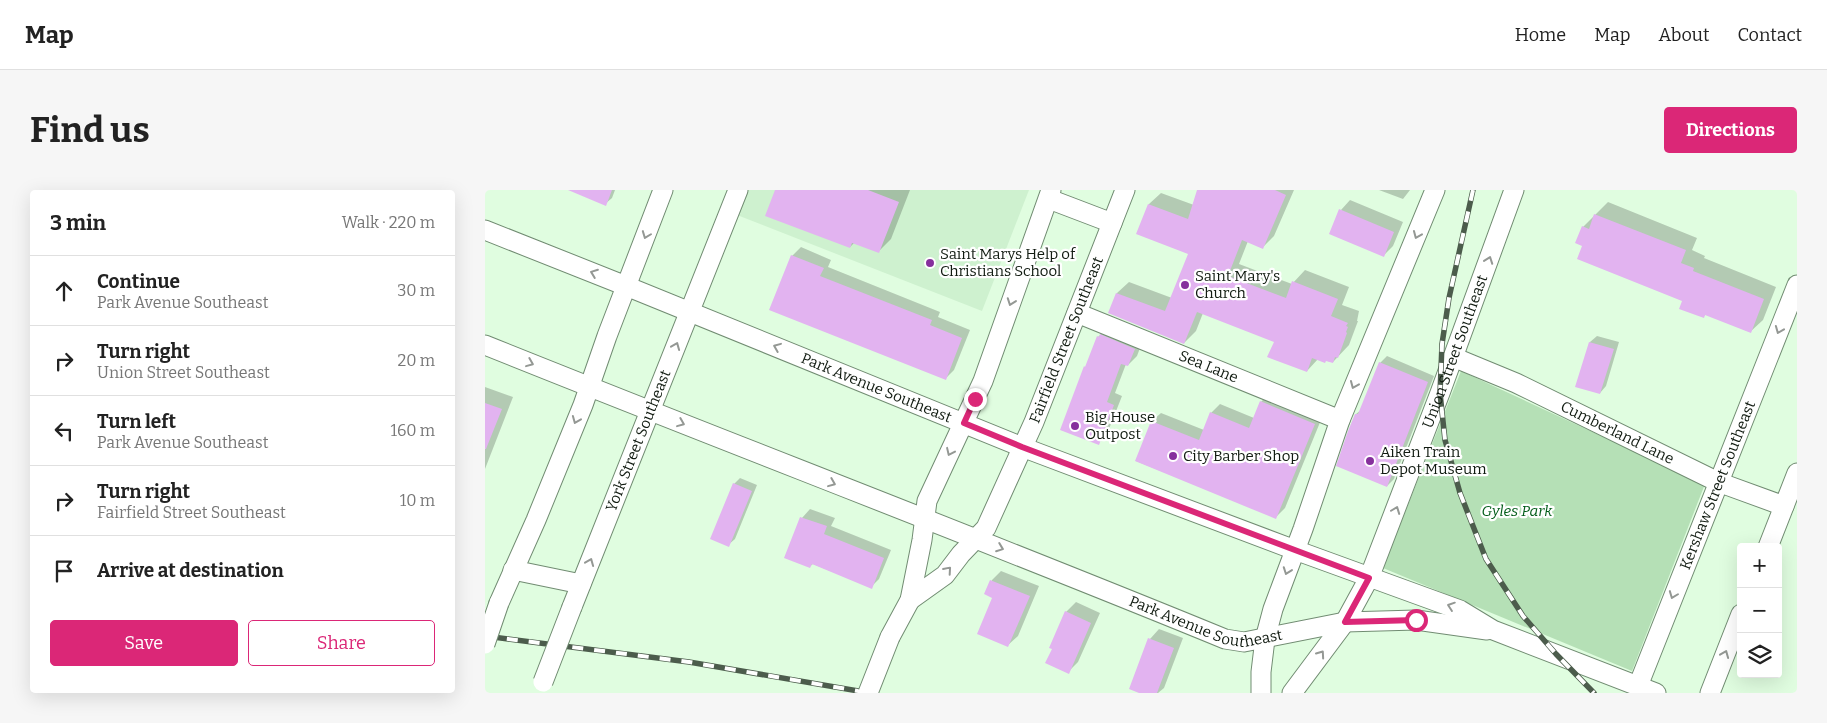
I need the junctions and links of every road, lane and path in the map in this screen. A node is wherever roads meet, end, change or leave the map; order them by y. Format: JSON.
{"nodes":[{"id":1,"x":663,"y":190,"type":"edge"},
{"id":2,"x":738,"y":190,"type":"edge"},
{"id":3,"x":1125,"y":190,"type":"edge"},
{"id":4,"x":1435,"y":190,"type":"edge"},
{"id":5,"x":1514,"y":190,"type":"edge"},
{"id":6,"x":1050,"y":194,"type":"edge"},
{"id":7,"x":1112,"y":223,"type":"junction"},
{"id":8,"x":485,"y":230,"type":"edge"},
{"id":9,"x":1797,"y":285,"type":"edge"},
{"id":10,"x":626,"y":286,"type":"junction"},
{"id":11,"x":690,"y":312,"type":"junction"},
{"id":12,"x":1077,"y":313,"type":"junction"},
{"id":13,"x":485,"y":345,"type":"edge"},
{"id":14,"x":1453,"y":357,"type":"junction"},
{"id":15,"x":589,"y":387,"type":"junction"},
{"id":16,"x":651,"y":411,"type":"junction"},
{"id":17,"x":1340,"y":420,"type":"junction"},
{"id":18,"x":964,"y":423,"type":"junction"},
{"id":19,"x":1022,"y":447,"type":"junction"},
{"id":20,"x":1797,"y":473,"type":"edge"},
{"id":21,"x":1718,"y":482,"type":"junction"},
{"id":22,"x":1784,"y":506,"type":"junction"},
{"id":23,"x":924,"y":519,"type":"junction"},
{"id":24,"x":977,"y":539,"type":"junction"},
{"id":25,"x":1770,"y":543,"type":"edge"},
{"id":26,"x":1295,"y":550,"type":"junction"},
{"id":27,"x":513,"y":570,"type":"junction"},
{"id":28,"x":1369,"y":578,"type":"junction"},
{"id":29,"x":581,"y":584,"type":"junction"},
{"id":30,"x":910,"y":600,"type":"junction"},
{"id":31,"x":1345,"y":622,"type":"junction"},
{"id":32,"x":1737,"y":624,"type":"edge"},
{"id":33,"x":1493,"y":630,"type":"junction"},
{"id":34,"x":1265,"y":639,"type":"junction"},
{"id":35,"x":485,"y":644,"type":"edge"},
{"id":36,"x":1638,"y":686,"type":"junction"},
{"id":37,"x":541,"y":688,"type":"edge"},
{"id":38,"x":868,"y":693,"type":"edge"},
{"id":39,"x":1261,"y":693,"type":"edge"},
{"id":40,"x":1292,"y":693,"type":"edge"},
{"id":41,"x":1656,"y":693,"type":"edge"},
{"id":42,"x":1709,"y":693,"type":"edge"}],
"edges":[{"from":1,"to":10,"type":"street","one_way":true},
{"from":2,"to":11,"type":"street","name":"York Street Southeast"},
{"from":3,"to":7,"type":"street","name":"Fairfield Street Southeast"},
{"from":4,"to":17,"type":"street","one_way":true},
{"from":14,"to":5,"type":"street","name":"Union Street Southeast","one_way":true},
{"from":6,"to":7,"type":"street"},
{"from":6,"to":18,"type":"street","name":"Fairfield Street Southeast","one_way":true},
{"from":7,"to":12,"type":"street","name":"Fairfield Street Southeast"},
{"from":10,"to":8,"type":"street","name":"Park Avenue Southeast","one_way":true},
{"from":9,"to":21,"type":"street","name":"Kershaw Street Southeast","one_way":true},
{"from":10,"to":11,"type":"street","name":"Park Avenue Southeast"},
{"from":10,"to":15,"type":"street"},
{"from":16,"to":11,"type":"street","name":"York Street Southeast","one_way":true},
{"from":18,"to":11,"type":"street","name":"Park Avenue Southeast","one_way":true},
{"from":12,"to":17,"type":"street","name":"Sea Lane"},
{"from":12,"to":19,"type":"street","name":"Fairfield Street Southeast"},
{"from":13,"to":15,"type":"street","name":"Park Avenue Southeast","one_way":true},
{"from":14,"to":21,"type":"street","name":"Cumberland Lane"},
{"from":28,"to":14,"type":"street","name":"Union Street Southeast","one_way":true},
{"from":15,"to":16,"type":"street","name":"Park Avenue Southeast"},
{"from":15,"to":27,"type":"street","one_way":true},
{"from":16,"to":23,"type":"street","name":"Park Avenue Southeast","one_way":true},
{"from":29,"to":16,"type":"street","name":"York Street Southeast","one_way":true},
{"from":17,"to":26,"type":"street"},
{"from":18,"to":19,"type":"street","name":"Park Avenue Southeast"},
{"from":18,"to":23,"type":"street","name":"Fairfield Street Southeast","one_way":true},
{"from":19,"to":24,"type":"street","name":"Fairfield Street Southeast"},
{"from":19,"to":26,"type":"street","name":"Park Avenue Southeast"},
{"from":20,"to":22,"type":"street"},
{"from":21,"to":22,"type":"street","name":"Cumberland Lane"},
{"from":21,"to":36,"type":"street","name":"Kershaw Street Southeast","one_way":true},
{"from":22,"to":25,"type":"street"},
{"from":23,"to":24,"type":"street","name":"Park Avenue Southeast"},
{"from":23,"to":30,"type":"street","name":"Fairfield Street Southeast"},
{"from":30,"to":24,"type":"street","name":"Fairfield Street Southeast","one_way":true},
{"from":24,"to":34,"type":"street","name":"Park Avenue Southeast","one_way":true},
{"from":26,"to":28,"type":"street","name":"Park Avenue Southeast"},
{"from":26,"to":34,"type":"street","one_way":true},
{"from":27,"to":29,"type":"street"},
{"from":27,"to":35,"type":"street","bridge":true},
{"from":28,"to":31,"type":"street","name":"Union Street Southeast"},
{"from":33,"to":28,"type":"street","name":"Park Avenue Southeast","one_way":true},
{"from":29,"to":37,"type":"street","name":"York Street Southeast","bridge":true},
{"from":30,"to":38,"type":"street","name":"Fairfield Street Southeast","bridge":true},
{"from":31,"to":33,"type":"street","name":"Park Avenue Southeast"},
{"from":31,"to":34,"type":"street","name":"Park Avenue Southeast"},
{"from":40,"to":31,"type":"street","name":"Union Street Southeast","one_way":true},
{"from":42,"to":32,"type":"street","one_way":true},
{"from":33,"to":36,"type":"street","name":"Park Avenue Southeast"},
{"from":34,"to":39,"type":"street"},
{"from":36,"to":41,"type":"street","name":"Park Avenue Southeast"}]}
